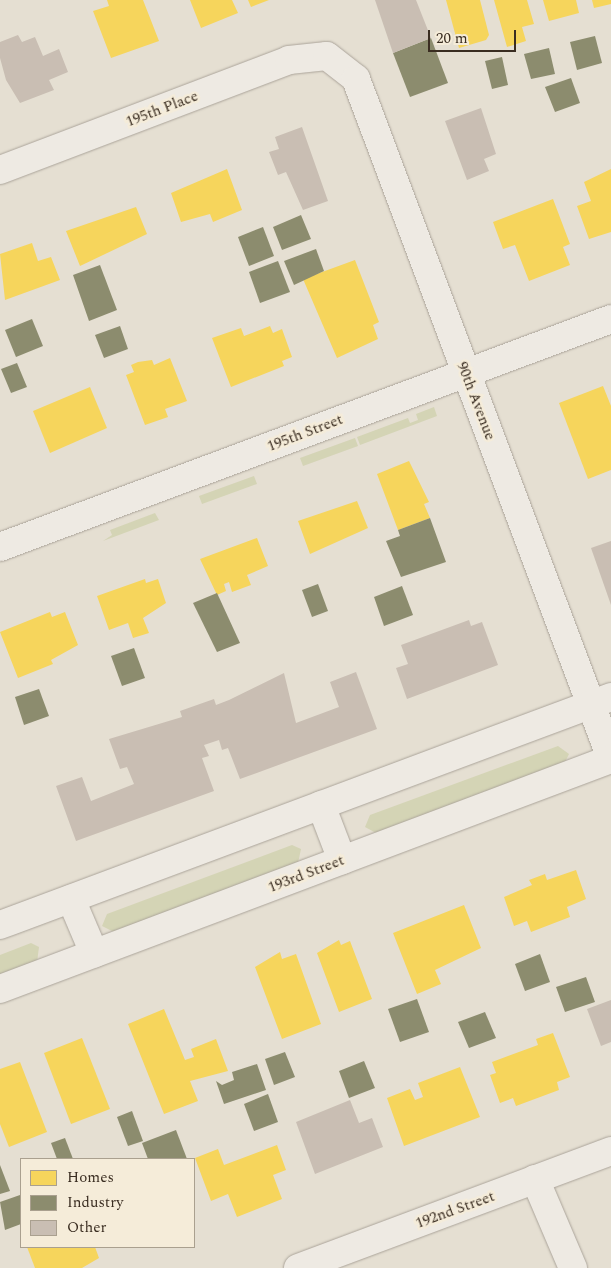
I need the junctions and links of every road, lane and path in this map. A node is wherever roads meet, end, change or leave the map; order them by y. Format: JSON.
{"nodes":[{"id":1,"x":327,"y":56,"type":"joint"},
{"id":2,"x":0,"y":170,"type":"edge"},
{"id":3,"x":611,"y":319,"type":"edge"},
{"id":4,"x":465,"y":373,"type":"junction"},
{"id":5,"x":0,"y":547,"type":"edge"},
{"id":6,"x":601,"y":700,"type":"edge"},
{"id":7,"x":611,"y":758,"type":"edge"},
{"id":8,"x":321,"y":805,"type":"junction"},
{"id":9,"x":342,"y":860,"type":"junction"},
{"id":10,"x":71,"y":899,"type":"junction"},
{"id":11,"x":0,"y":925,"type":"edge"},
{"id":12,"x":94,"y":953,"type":"junction"},
{"id":13,"x":0,"y":989,"type":"edge"},
{"id":14,"x":611,"y":1151,"type":"edge"},
{"id":15,"x":535,"y":1180,"type":"junction"},
{"id":16,"x":298,"y":1268,"type":"edge"},
{"id":17,"x":573,"y":1268,"type":"edge"}],
"edges":[{"from":1,"to":2,"type":"street","name":"195th Place"},
{"from":1,"to":4,"type":"street","name":"90th Avenue"},
{"from":3,"to":4,"type":"street","name":"195th Street"},
{"from":4,"to":5,"type":"street","name":"195th Street"},
{"from":4,"to":6,"type":"street","name":"90th Avenue"},
{"from":6,"to":7,"type":"street","name":"90th Avenue"},
{"from":6,"to":8,"type":"street"},
{"from":7,"to":9,"type":"street","name":"193rd Street"},
{"from":8,"to":9,"type":"street"},
{"from":8,"to":10,"type":"street"},
{"from":9,"to":12,"type":"street","name":"193rd Street"},
{"from":10,"to":11,"type":"street"},
{"from":10,"to":12,"type":"street"},
{"from":12,"to":13,"type":"street","name":"193rd Street"},
{"from":14,"to":15,"type":"street","name":"192nd Street"},
{"from":15,"to":16,"type":"street","name":"192nd Street"},
{"from":15,"to":17,"type":"street"}]}
